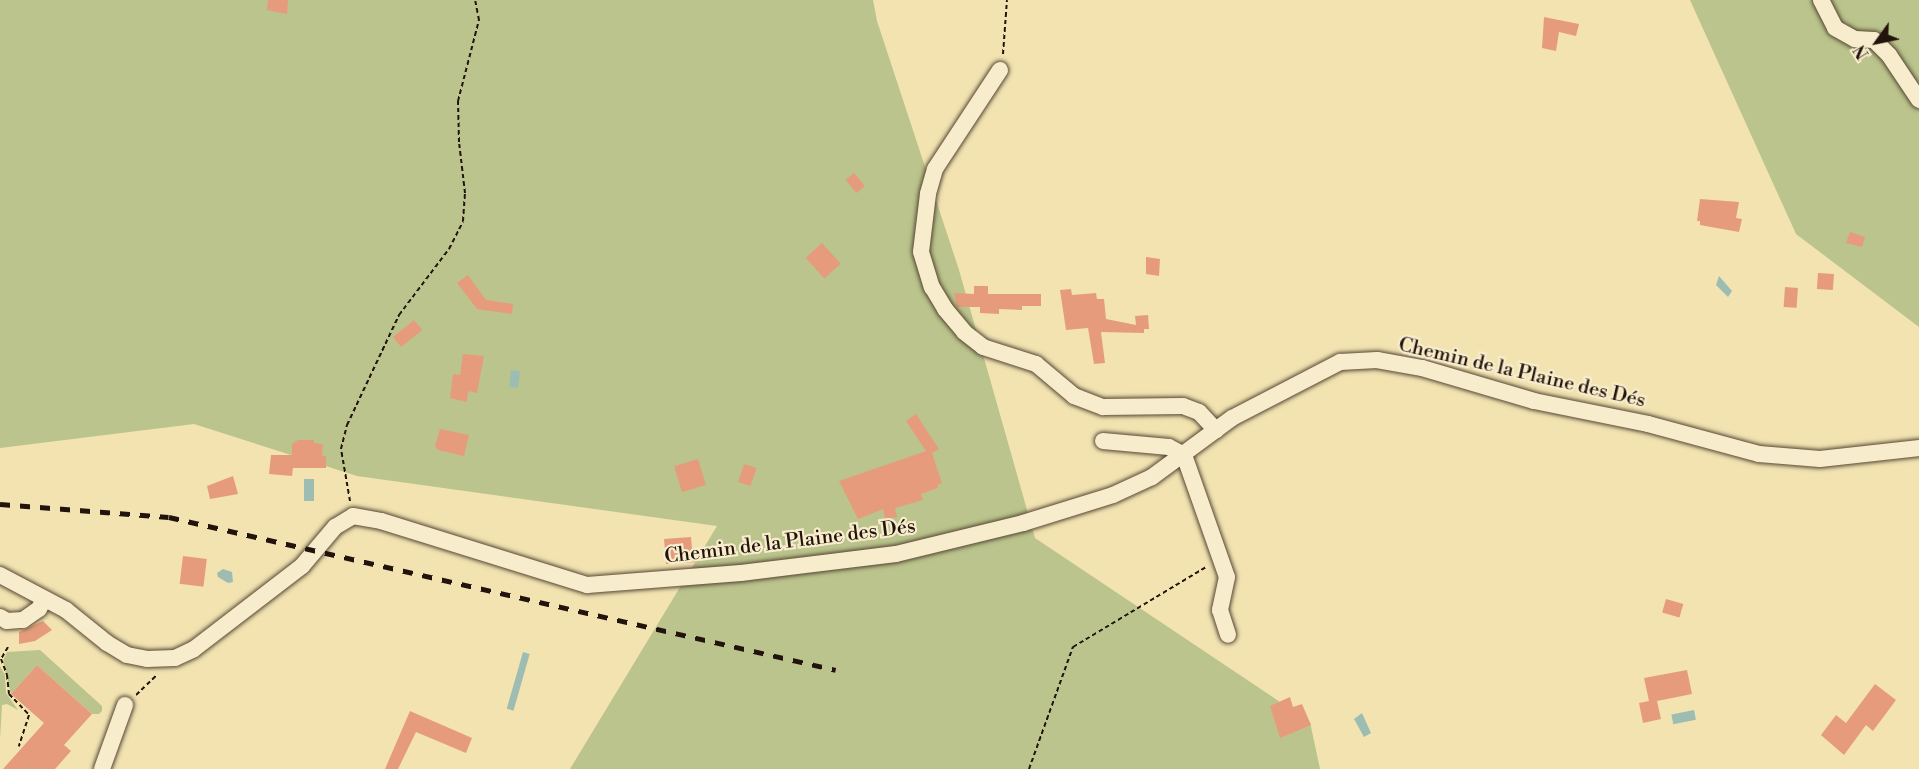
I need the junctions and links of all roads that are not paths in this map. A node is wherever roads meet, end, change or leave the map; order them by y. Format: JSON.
{"nodes":[{"id":1,"x":1821,"y":0,"type":"edge"},
{"id":2,"x":1000,"y":70,"type":"road end"},
{"id":3,"x":1919,"y":100,"type":"edge"},
{"id":4,"x":1216,"y":430,"type":"junction"},
{"id":5,"x":1103,"y":441,"type":"dead end"},
{"id":6,"x":1919,"y":448,"type":"edge"},
{"id":7,"x":1184,"y":455,"type":"junction"},
{"id":8,"x":1,"y":577,"type":"edge"},
{"id":9,"x":44,"y":599,"type":"junction"},
{"id":10,"x":0,"y":619,"type":"edge"},
{"id":11,"x":1228,"y":635,"type":"dead end"},
{"id":12,"x":125,"y":705,"type":"road end"},
{"id":13,"x":102,"y":769,"type":"edge"}],
"edges":[{"from":1,"to":3,"type":"street"},
{"from":2,"to":4,"type":"street"},
{"from":4,"to":6,"type":"street","name":"Chemin de la Plaine des Dés"},
{"from":4,"to":7,"type":"street","name":"Chemin de la Plaine des Dés"},
{"from":5,"to":7,"type":"street"},
{"from":7,"to":9,"type":"street","name":"Chemin de la Plaine des Dés"},
{"from":7,"to":11,"type":"street"},
{"from":8,"to":9,"type":"street"},
{"from":9,"to":10,"type":"street"},
{"from":12,"to":13,"type":"street"}]}
